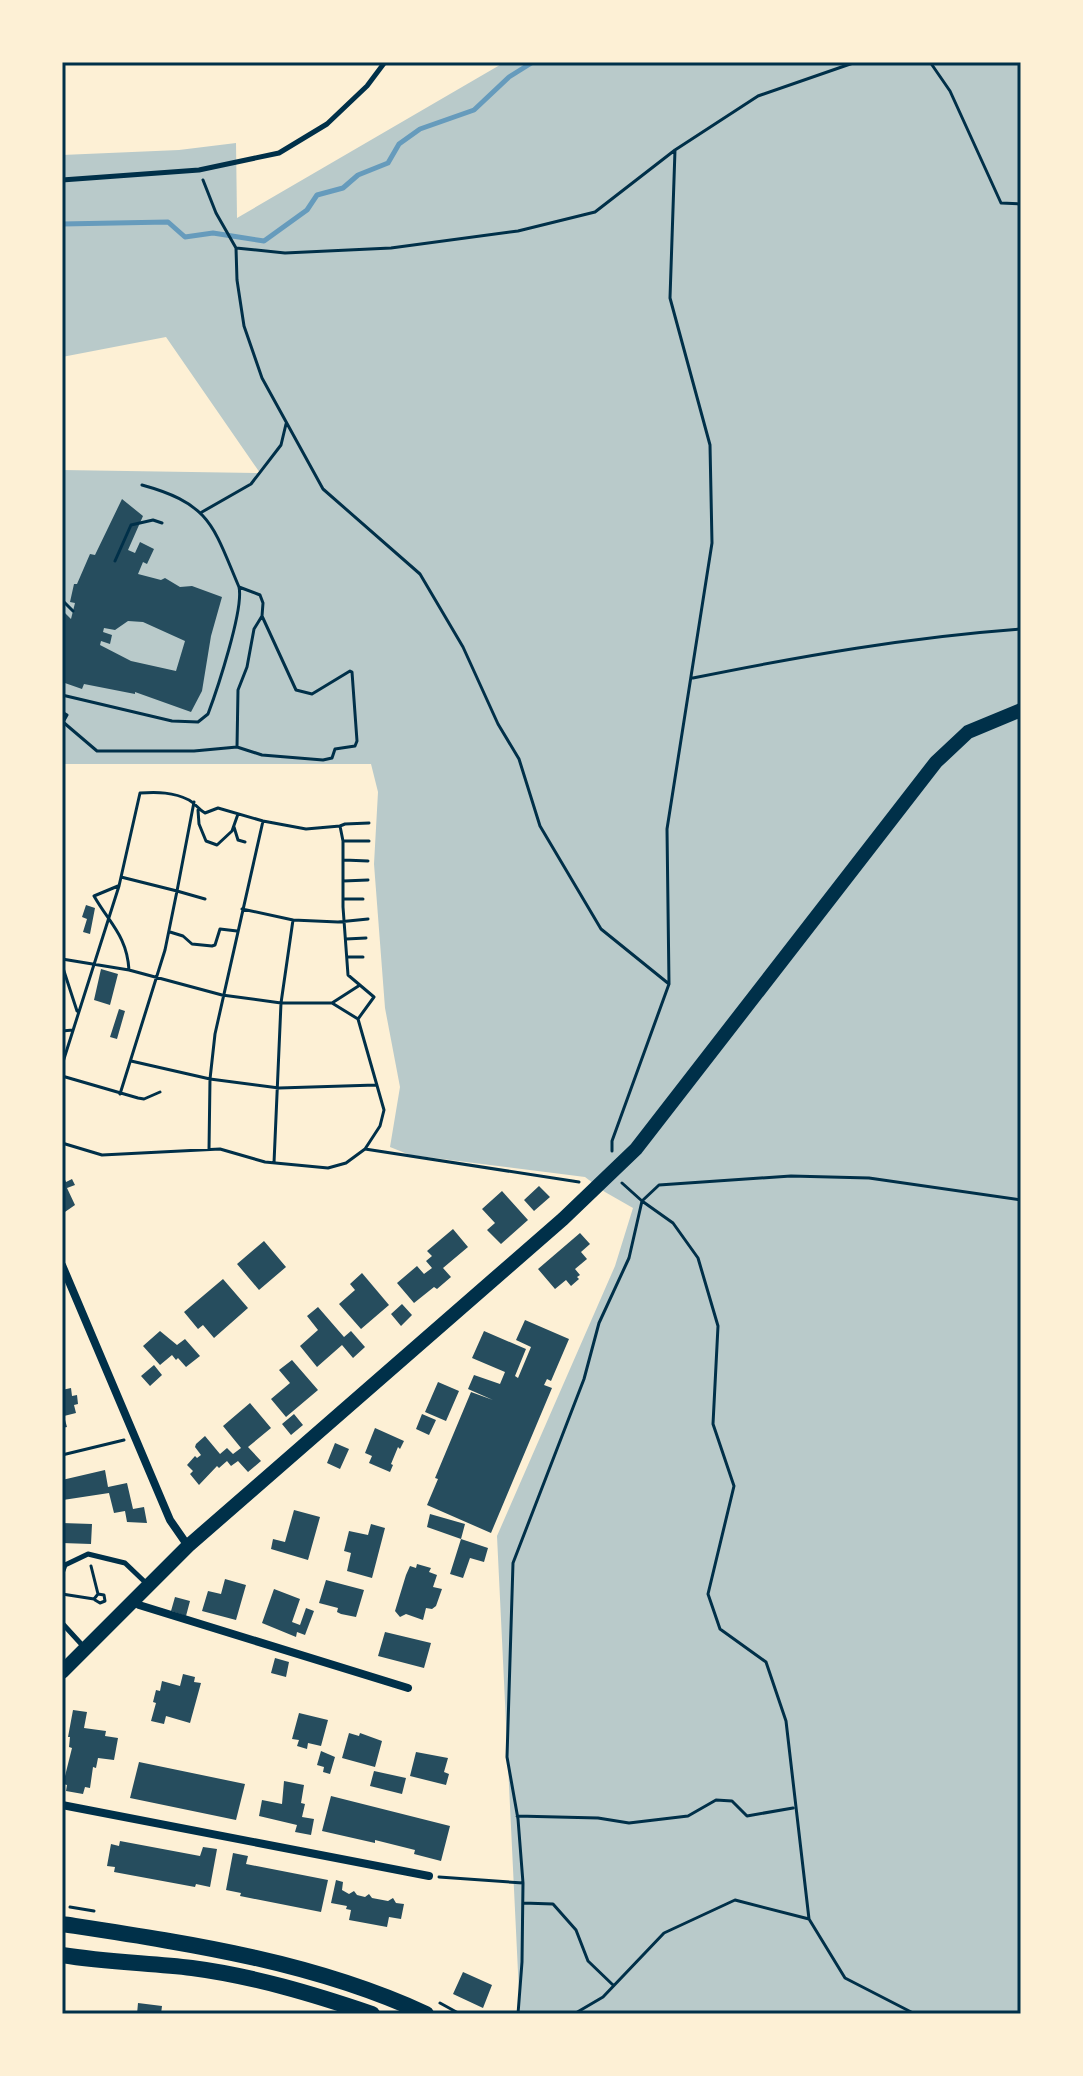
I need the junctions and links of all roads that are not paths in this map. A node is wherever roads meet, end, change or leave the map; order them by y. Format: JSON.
{"nodes":[{"id":1,"x":385,"y":62,"type":"edge"},
{"id":2,"x":62,"y":180,"type":"edge"},
{"id":3,"x":1021,"y":710,"type":"edge"},
{"id":4,"x":62,"y":1265,"type":"edge"},
{"id":5,"x":188,"y":1546,"type":"junction"},
{"id":6,"x":62,"y":1573,"type":"edge"},
{"id":7,"x":147,"y":1585,"type":"junction"},
{"id":8,"x":132,"y":1599,"type":"junction"},
{"id":9,"x":62,"y":1623,"type":"edge"},
{"id":10,"x":85,"y":1648,"type":"junction"},
{"id":11,"x":62,"y":1672,"type":"edge"},
{"id":12,"x":408,"y":1688,"type":"dead end"},
{"id":13,"x":62,"y":1805,"type":"edge"},
{"id":14,"x":429,"y":1876,"type":"road end"},
{"id":15,"x":62,"y":1924,"type":"edge"},
{"id":16,"x":62,"y":1955,"type":"edge"},
{"id":17,"x":372,"y":2014,"type":"edge"},
{"id":18,"x":426,"y":2014,"type":"edge"}],
"edges":[{"from":1,"to":2,"type":"lane"},
{"from":3,"to":5,"type":"main road"},
{"from":4,"to":5,"type":"street"},
{"from":5,"to":7,"type":"main road"},
{"from":6,"to":7,"type":"lane"},
{"from":7,"to":8,"type":"main road"},
{"from":8,"to":10,"type":"main road"},
{"from":8,"to":12,"type":"street"},
{"from":9,"to":10,"type":"lane"},
{"from":10,"to":11,"type":"main road"},
{"from":13,"to":14,"type":"street"},
{"from":15,"to":18,"type":"main road"},
{"from":16,"to":17,"type":"main road"}]}
